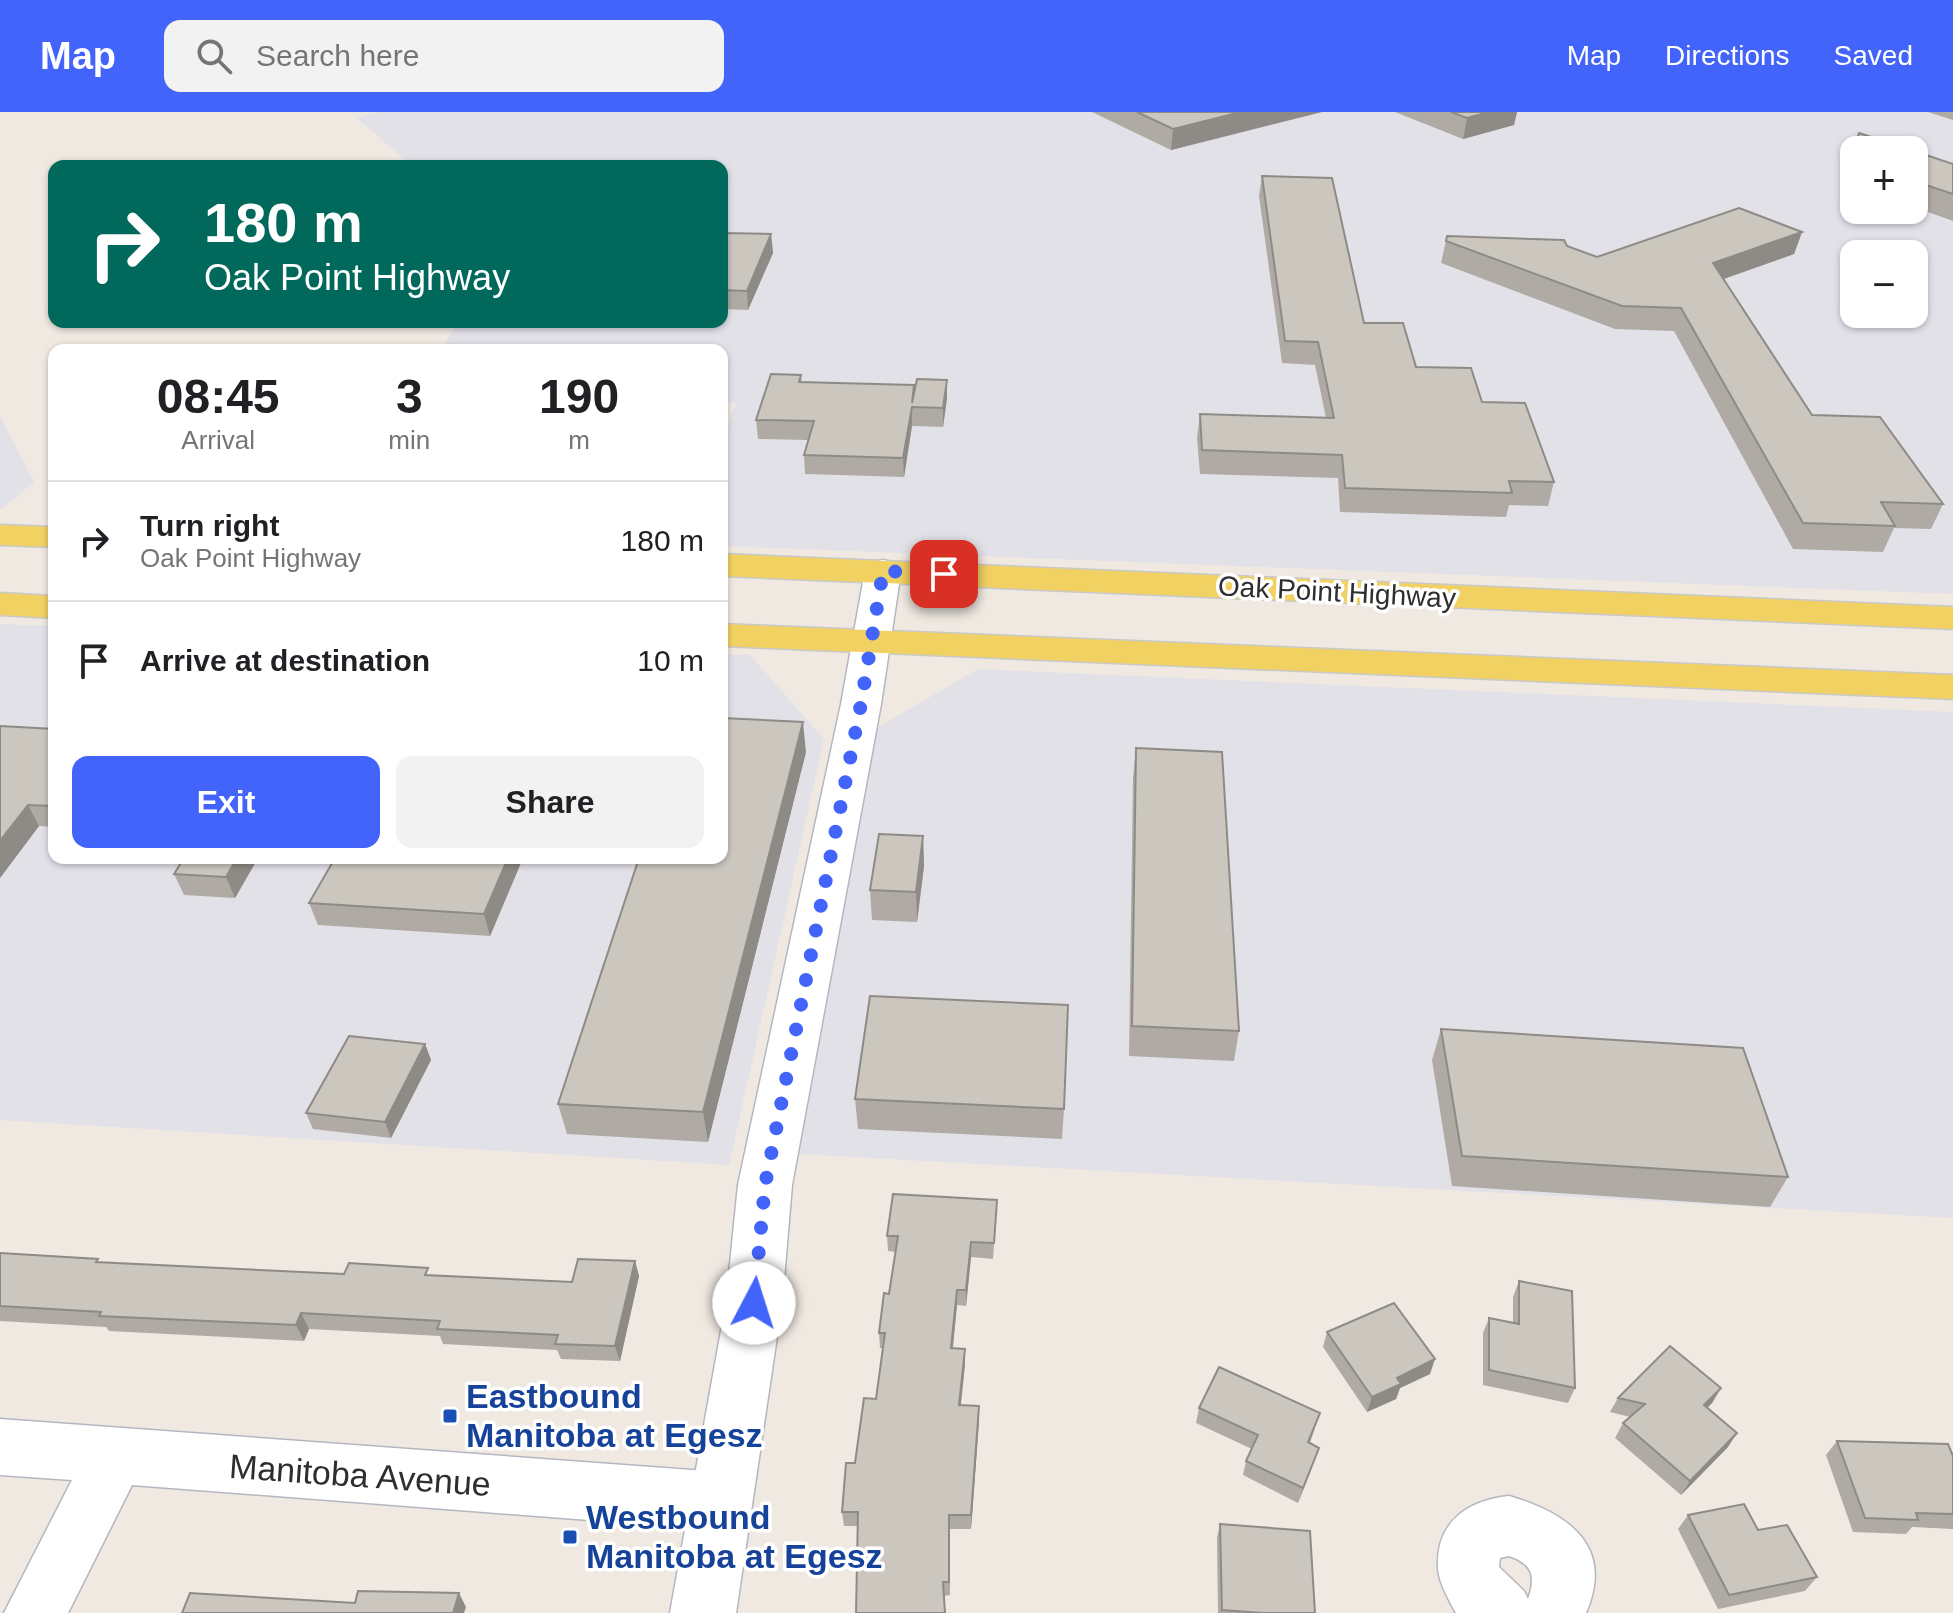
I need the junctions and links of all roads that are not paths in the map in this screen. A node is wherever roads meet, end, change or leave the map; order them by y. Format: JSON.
{"nodes":[{"id":1,"x":0,"y":535,"type":"edge"},
{"id":2,"x":48,"y":537,"type":"edge"},
{"id":3,"x":728,"y":565,"type":"edge"},
{"id":4,"x":883,"y":571,"type":"junction"},
{"id":5,"x":0,"y":604,"type":"edge"},
{"id":6,"x":48,"y":607,"type":"edge"},
{"id":7,"x":1953,"y":618,"type":"edge"},
{"id":8,"x":728,"y":635,"type":"edge"},
{"id":9,"x":869,"y":642,"type":"junction"},
{"id":10,"x":1953,"y":687,"type":"edge"},
{"id":11,"x":0,"y":1447,"type":"edge"},
{"id":12,"x":116,"y":1456,"type":"junction"},
{"id":13,"x":719,"y":1501,"type":"junction"},
{"id":14,"x":35,"y":1613,"type":"edge"},
{"id":15,"x":703,"y":1613,"type":"edge"},
{"id":16,"x":1502,"y":1613,"type":"edge"},
{"id":17,"x":1553,"y":1613,"type":"edge"}],
"edges":[{"from":1,"to":2,"type":"main road"},
{"from":3,"to":4,"type":"main road","name":"Oak Point Highway"},
{"from":4,"to":7,"type":"main road","name":"Oak Point Highway"},
{"from":4,"to":9,"type":"street"},
{"from":5,"to":6,"type":"main road"},
{"from":8,"to":9,"type":"main road"},
{"from":9,"to":10,"type":"main road"},
{"from":9,"to":13,"type":"street"},
{"from":11,"to":12,"type":"street","name":"Manitoba Avenue"},
{"from":12,"to":13,"type":"street","name":"Manitoba Avenue"},
{"from":12,"to":14,"type":"street"},
{"from":13,"to":15,"type":"street"},
{"from":16,"to":17,"type":"street"}]}
